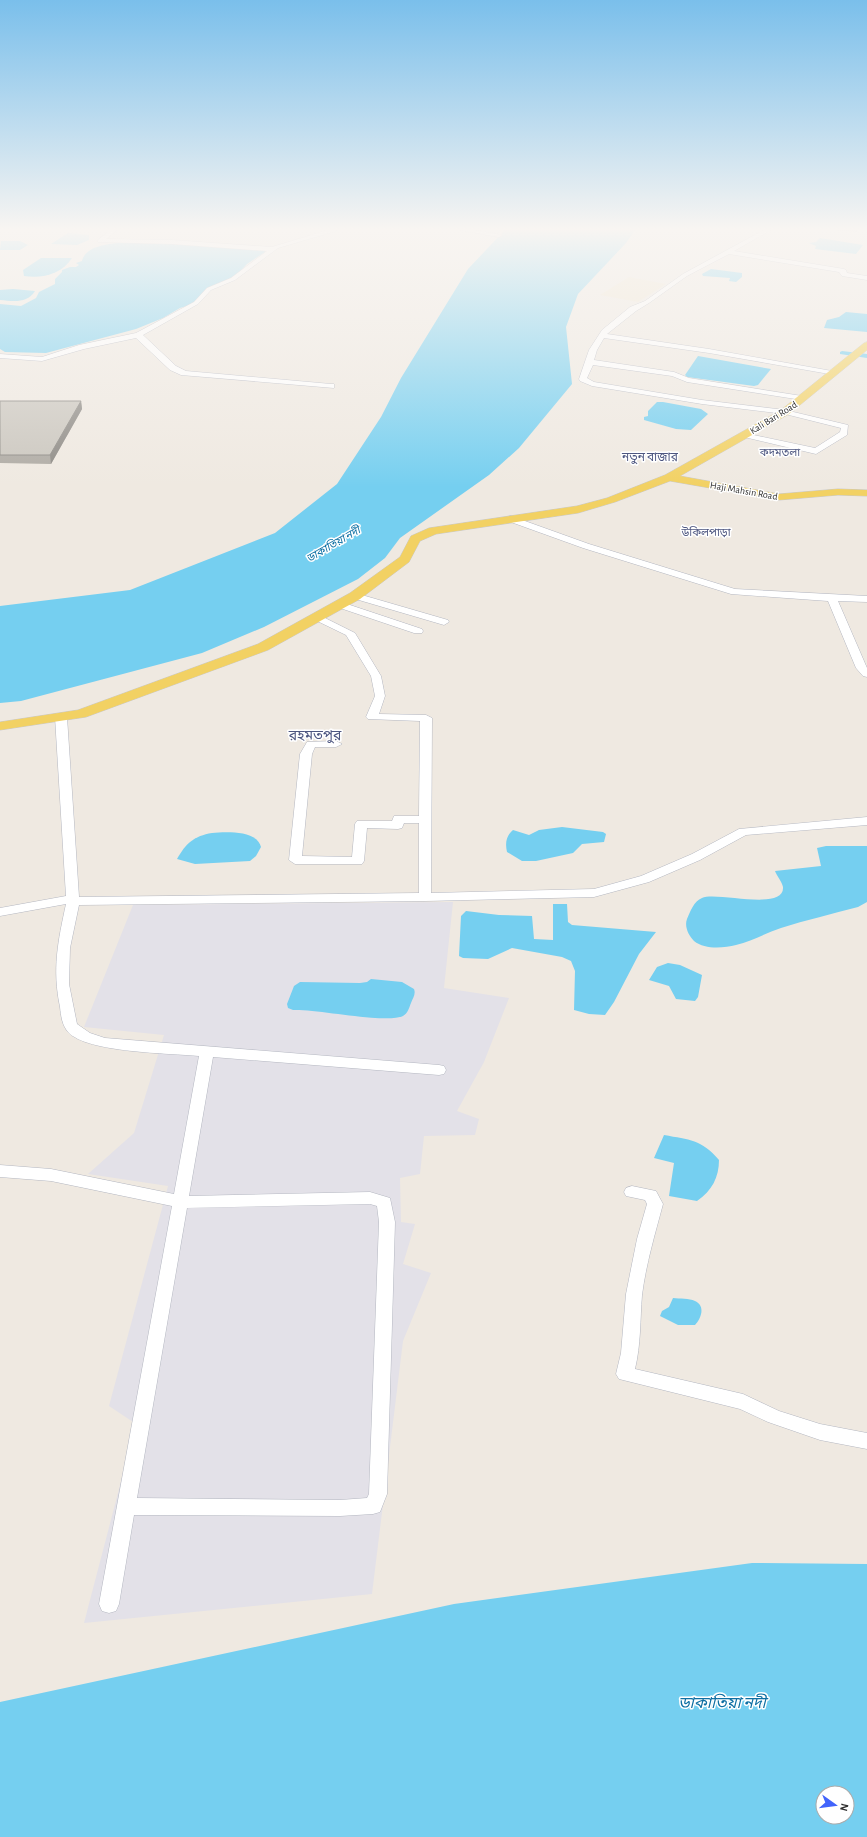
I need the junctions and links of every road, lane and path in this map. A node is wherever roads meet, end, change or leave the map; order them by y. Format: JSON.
{"nodes":[{"id":1,"x":173,"y":316,"type":"edge"},
{"id":2,"x":625,"y":316,"type":"edge"},
{"id":3,"x":138,"y":335,"type":"junction"},
{"id":4,"x":604,"y":336,"type":"junction"},
{"id":5,"x":867,"y":345,"type":"edge"},
{"id":6,"x":0,"y":356,"type":"edge"},
{"id":7,"x":590,"y":362,"type":"junction"},
{"id":8,"x":832,"y":373,"type":"junction"},
{"id":9,"x":331,"y":386,"type":"dead end"},
{"id":10,"x":802,"y":398,"type":"junction"},
{"id":11,"x":785,"y":412,"type":"junction"},
{"id":12,"x":744,"y":435,"type":"junction"},
{"id":13,"x":669,"y":477,"type":"junction"},
{"id":14,"x":867,"y":493,"type":"edge"},
{"id":15,"x":511,"y":519,"type":"junction"},
{"id":16,"x":356,"y":596,"type":"junction"},
{"id":17,"x":832,"y":598,"type":"junction"},
{"id":18,"x":867,"y":599,"type":"edge"},
{"id":19,"x":341,"y":606,"type":"junction"},
{"id":20,"x":317,"y":617,"type":"junction"},
{"id":21,"x":444,"y":622,"type":"dead end"},
{"id":22,"x":418,"y":631,"type":"dead end"},
{"id":23,"x":867,"y":674,"type":"edge"},
{"id":24,"x":61,"y":717,"type":"junction"},
{"id":25,"x":0,"y":726,"type":"edge"},
{"id":26,"x":336,"y":744,"type":"dead end"},
{"id":27,"x":425,"y":820,"type":"junction"},
{"id":28,"x":867,"y":821,"type":"edge"},
{"id":29,"x":425,"y":897,"type":"junction"},
{"id":30,"x":73,"y":900,"type":"junction"},
{"id":31,"x":0,"y":912,"type":"edge"},
{"id":32,"x":207,"y":1051,"type":"junction"},
{"id":33,"x":439,"y":1070,"type":"dead end"},
{"id":34,"x":0,"y":1171,"type":"edge"},
{"id":35,"x":632,"y":1192,"type":"dead end"},
{"id":36,"x":181,"y":1202,"type":"junction"},
{"id":37,"x":867,"y":1441,"type":"edge"},
{"id":38,"x":126,"y":1506,"type":"junction"},
{"id":39,"x":109,"y":1604,"type":"dead end"}],
"edges":[{"from":1,"to":3,"type":"street"},
{"from":2,"to":4,"type":"street"},
{"from":3,"to":6,"type":"street"},
{"from":3,"to":9,"type":"street"},
{"from":4,"to":7,"type":"street"},
{"from":4,"to":8,"type":"street"},
{"from":5,"to":8,"type":"main road","name":"Kali Bari Road"},
{"from":7,"to":10,"type":"street"},
{"from":7,"to":11,"type":"street"},
{"from":8,"to":10,"type":"main road","name":"Kali Bari Road"},
{"from":10,"to":11,"type":"main road","name":"Kali Bari Road"},
{"from":11,"to":12,"type":"main road","name":"Kali Bari Road"},
{"from":11,"to":12,"type":"street"},
{"from":12,"to":13,"type":"main road","name":"Kali Bari Road"},
{"from":13,"to":14,"type":"main road","name":"Haji Mahsin Road"},
{"from":13,"to":15,"type":"main road","name":"Kali Bari Road"},
{"from":15,"to":16,"type":"main road","name":"Kali Bari Road"},
{"from":15,"to":17,"type":"street"},
{"from":16,"to":19,"type":"main road","name":"Kali Bari Road"},
{"from":16,"to":21,"type":"street"},
{"from":17,"to":18,"type":"street"},
{"from":17,"to":23,"type":"street"},
{"from":19,"to":20,"type":"main road","name":"Kali Bari Road"},
{"from":19,"to":22,"type":"street"},
{"from":20,"to":24,"type":"main road","name":"Kali Bari Road"},
{"from":20,"to":27,"type":"street"},
{"from":24,"to":25,"type":"main road","name":"Kali Bari Road"},
{"from":24,"to":30,"type":"street"},
{"from":26,"to":27,"type":"street"},
{"from":27,"to":29,"type":"street"},
{"from":28,"to":29,"type":"street"},
{"from":29,"to":30,"type":"street"},
{"from":30,"to":31,"type":"street"},
{"from":30,"to":32,"type":"street"},
{"from":32,"to":33,"type":"street"},
{"from":32,"to":36,"type":"street"},
{"from":34,"to":36,"type":"street"},
{"from":35,"to":37,"type":"street"},
{"from":36,"to":38,"type":"street"},
{"from":36,"to":38,"type":"street"},
{"from":38,"to":39,"type":"street"}]}
